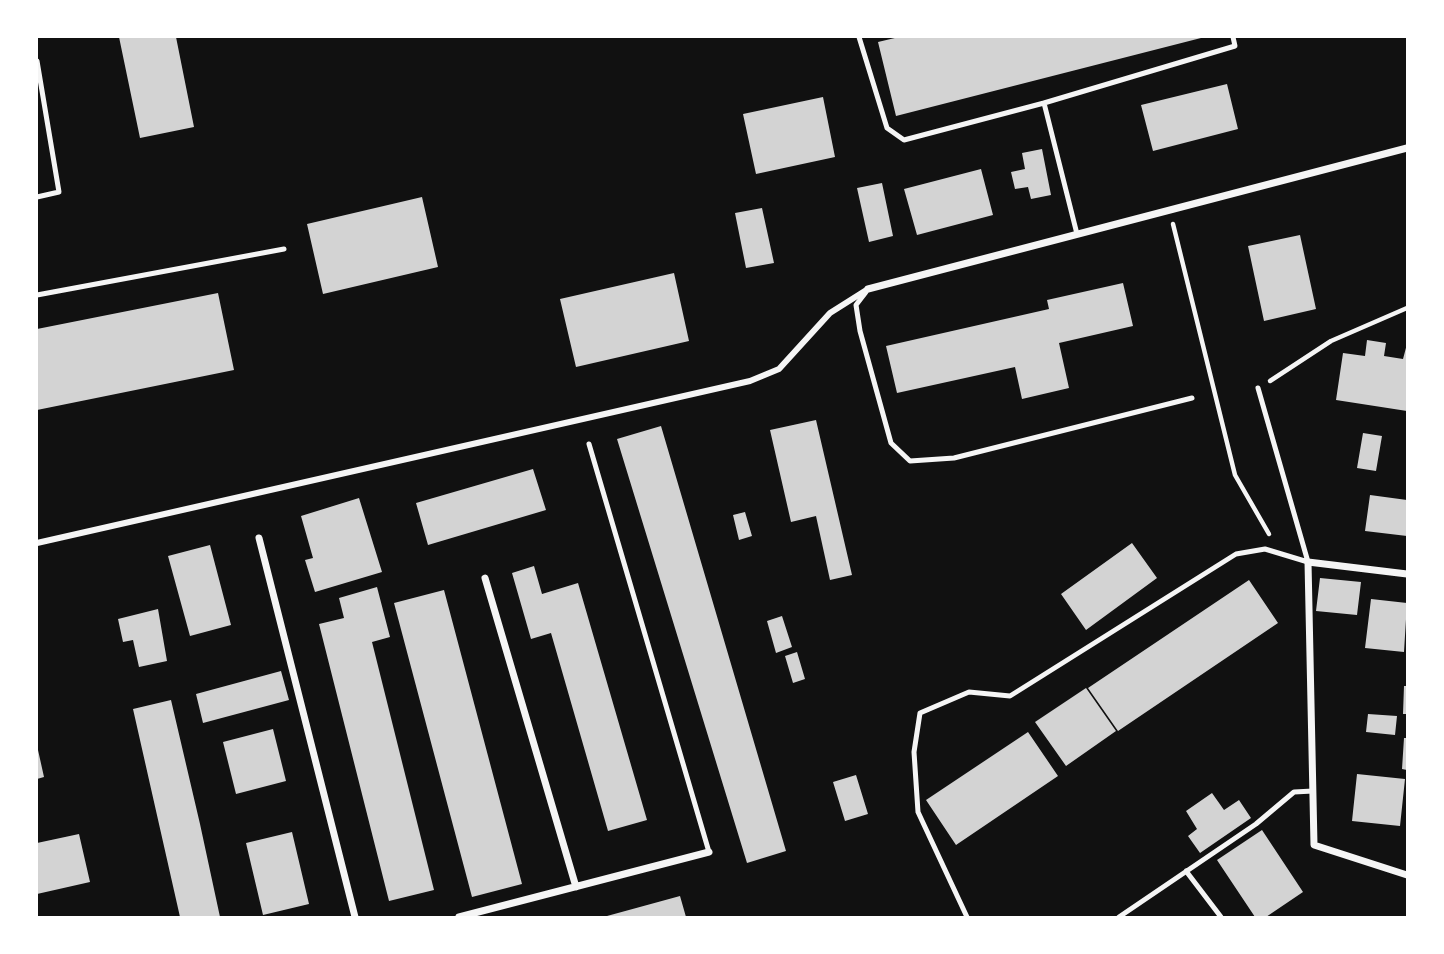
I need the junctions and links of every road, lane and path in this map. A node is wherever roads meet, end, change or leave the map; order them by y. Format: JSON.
{"nodes":[{"id":1,"x":859,"y":37,"type":"edge"},
{"id":2,"x":1233,"y":37,"type":"edge"},
{"id":3,"x":37,"y":61,"type":"edge"},
{"id":4,"x":1044,"y":103,"type":"junction"},
{"id":5,"x":1407,"y":148,"type":"edge"},
{"id":6,"x":37,"y":197,"type":"edge"},
{"id":7,"x":1170,"y":210,"type":"junction"},
{"id":8,"x":1077,"y":234,"type":"junction"},
{"id":9,"x":284,"y":249,"type":"dead end"},
{"id":10,"x":868,"y":289,"type":"junction"},
{"id":11,"x":37,"y":295,"type":"edge"},
{"id":12,"x":1407,"y":308,"type":"edge"},
{"id":13,"x":1258,"y":388,"type":"joint"},
{"id":14,"x":1192,"y":398,"type":"dead end"},
{"id":15,"x":589,"y":444,"type":"dead end"},
{"id":16,"x":259,"y":538,"type":"dead end"},
{"id":17,"x":37,"y":543,"type":"edge"},
{"id":18,"x":1280,"y":553,"type":"junction"},
{"id":19,"x":1308,"y":562,"type":"junction"},
{"id":20,"x":1407,"y":574,"type":"edge"},
{"id":21,"x":485,"y":578,"type":"dead end"},
{"id":22,"x":1313,"y":791,"type":"junction"},
{"id":23,"x":709,"y":852,"type":"joint"},
{"id":24,"x":1186,"y":871,"type":"junction"},
{"id":25,"x":1407,"y":875,"type":"edge"},
{"id":26,"x":576,"y":887,"type":"junction"},
{"id":27,"x":355,"y":917,"type":"edge"},
{"id":28,"x":459,"y":917,"type":"edge"},
{"id":29,"x":967,"y":917,"type":"edge"},
{"id":30,"x":1119,"y":917,"type":"edge"},
{"id":31,"x":1221,"y":917,"type":"edge"}],
"edges":[{"from":1,"to":4,"type":"lane"},
{"from":2,"to":4,"type":"lane"},
{"from":3,"to":6,"type":"lane"},
{"from":4,"to":8,"type":"lane"},
{"from":5,"to":7,"type":"street"},
{"from":7,"to":8,"type":"street"},
{"from":7,"to":18,"type":"path"},
{"from":8,"to":10,"type":"street"},
{"from":9,"to":11,"type":"lane"},
{"from":10,"to":14,"type":"lane"},
{"from":10,"to":17,"type":"street"},
{"from":12,"to":13,"type":"path"},
{"from":13,"to":19,"type":"lane"},
{"from":15,"to":23,"type":"lane"},
{"from":16,"to":27,"type":"street"},
{"from":18,"to":19,"type":"lane"},
{"from":18,"to":29,"type":"lane"},
{"from":19,"to":20,"type":"street"},
{"from":19,"to":22,"type":"street"},
{"from":21,"to":26,"type":"street"},
{"from":22,"to":24,"type":"lane"},
{"from":22,"to":25,"type":"street"},
{"from":23,"to":26,"type":"street"},
{"from":24,"to":30,"type":"lane"},
{"from":24,"to":31,"type":"lane"},
{"from":26,"to":28,"type":"street"}]}
